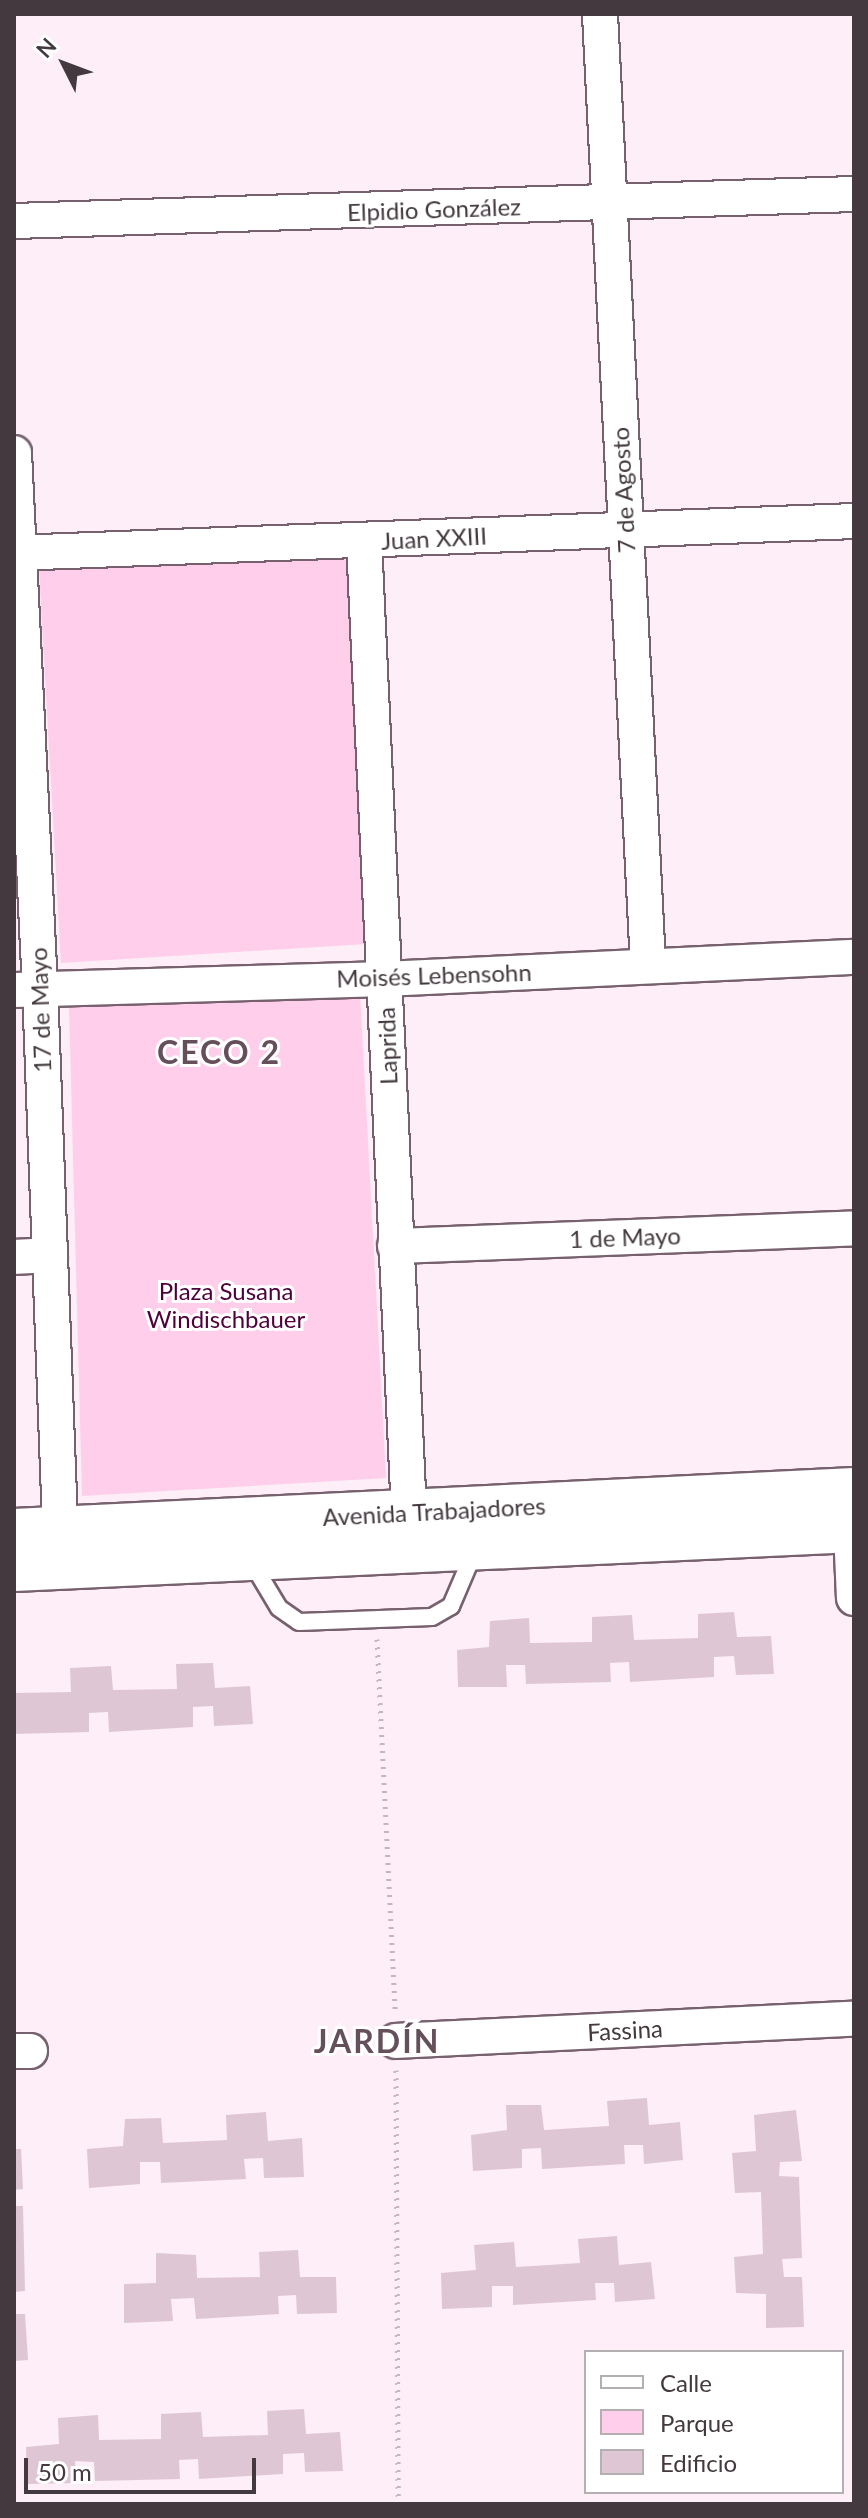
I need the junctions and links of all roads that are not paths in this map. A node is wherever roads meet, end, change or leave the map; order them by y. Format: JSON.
{"nodes":[{"id":1,"x":600,"y":14,"type":"edge"},
{"id":2,"x":854,"y":194,"type":"edge"},
{"id":3,"x":608,"y":204,"type":"junction"},
{"id":4,"x":14,"y":221,"type":"edge"},
{"id":5,"x":14,"y":453,"type":"edge"},
{"id":6,"x":854,"y":521,"type":"edge"},
{"id":7,"x":625,"y":528,"type":"junction"},
{"id":8,"x":364,"y":541,"type":"junction"},
{"id":9,"x":16,"y":553,"type":"edge"},
{"id":10,"x":854,"y":957,"type":"edge"},
{"id":11,"x":648,"y":966,"type":"junction"},
{"id":12,"x":385,"y":979,"type":"junction"},
{"id":13,"x":27,"y":989,"type":"edge"},
{"id":14,"x":854,"y":1228,"type":"edge"},
{"id":15,"x":395,"y":1246,"type":"junction"},
{"id":16,"x":50,"y":1255,"type":"junction"},
{"id":17,"x":14,"y":1257,"type":"edge"},
{"id":18,"x":853,"y":1515,"type":"edge"},
{"id":19,"x":14,"y":1531,"type":"edge"},
{"id":20,"x":410,"y":1532,"type":"junction"},
{"id":21,"x":61,"y":1548,"type":"junction"},
{"id":22,"x":476,"y":1548,"type":"junction"},
{"id":23,"x":250,"y":1558,"type":"junction"},
{"id":24,"x":14,"y":1569,"type":"edge"},
{"id":25,"x":854,"y":1598,"type":"edge"},
{"id":26,"x":854,"y":2019,"type":"edge"},
{"id":27,"x":396,"y":2041,"type":"dead end"}],
"edges":[{"from":1,"to":3,"type":"street","name":"7 de Agosto"},
{"from":2,"to":3,"type":"street","name":"Elpidio González"},
{"from":3,"to":4,"type":"street","name":"Elpidio González"},
{"from":3,"to":7,"type":"street","name":"7 de Agosto"},
{"from":5,"to":9,"type":"street","name":"17 de Mayo"},
{"from":6,"to":7,"type":"street","name":"Juan XXIII"},
{"from":7,"to":8,"type":"street","name":"Juan XXIII"},
{"from":7,"to":11,"type":"street","name":"7 de Agosto"},
{"from":8,"to":9,"type":"street","name":"Juan XXIII"},
{"from":8,"to":12,"type":"street","name":"Laprida"},
{"from":9,"to":13,"type":"street","name":"17 de Mayo"},
{"from":10,"to":11,"type":"street","name":"Moisés Lebensohn"},
{"from":11,"to":12,"type":"street","name":"Moisés Lebensohn"},
{"from":12,"to":13,"type":"street","name":"Moisés Lebensohn"},
{"from":12,"to":15,"type":"street","name":"Laprida"},
{"from":13,"to":16,"type":"street","name":"17 de Mayo"},
{"from":14,"to":15,"type":"street","name":"1 de Mayo"},
{"from":15,"to":20,"type":"street","name":"Laprida"},
{"from":16,"to":17,"type":"street"},
{"from":16,"to":21,"type":"street","name":"17 de Mayo"},
{"from":18,"to":20,"type":"main road","name":"Avenida Trabajadores"},
{"from":18,"to":22,"type":"main road","name":"Avenida Trabajadores"},
{"from":18,"to":25,"type":"street"},
{"from":19,"to":21,"type":"main road","name":"Avenida Trabajadores"},
{"from":20,"to":21,"type":"main road","name":"Avenida Trabajadores"},
{"from":20,"to":22,"type":"main road","name":"Avenida Trabajadores"},
{"from":20,"to":23,"type":"main road","name":"Avenida Trabajadores"},
{"from":21,"to":23,"type":"main road","name":"Avenida Trabajadores"},
{"from":21,"to":24,"type":"main road","name":"Avenida Trabajadores"},
{"from":22,"to":23,"type":"lane"},
{"from":26,"to":27,"type":"street","name":"Fassina"}]}
